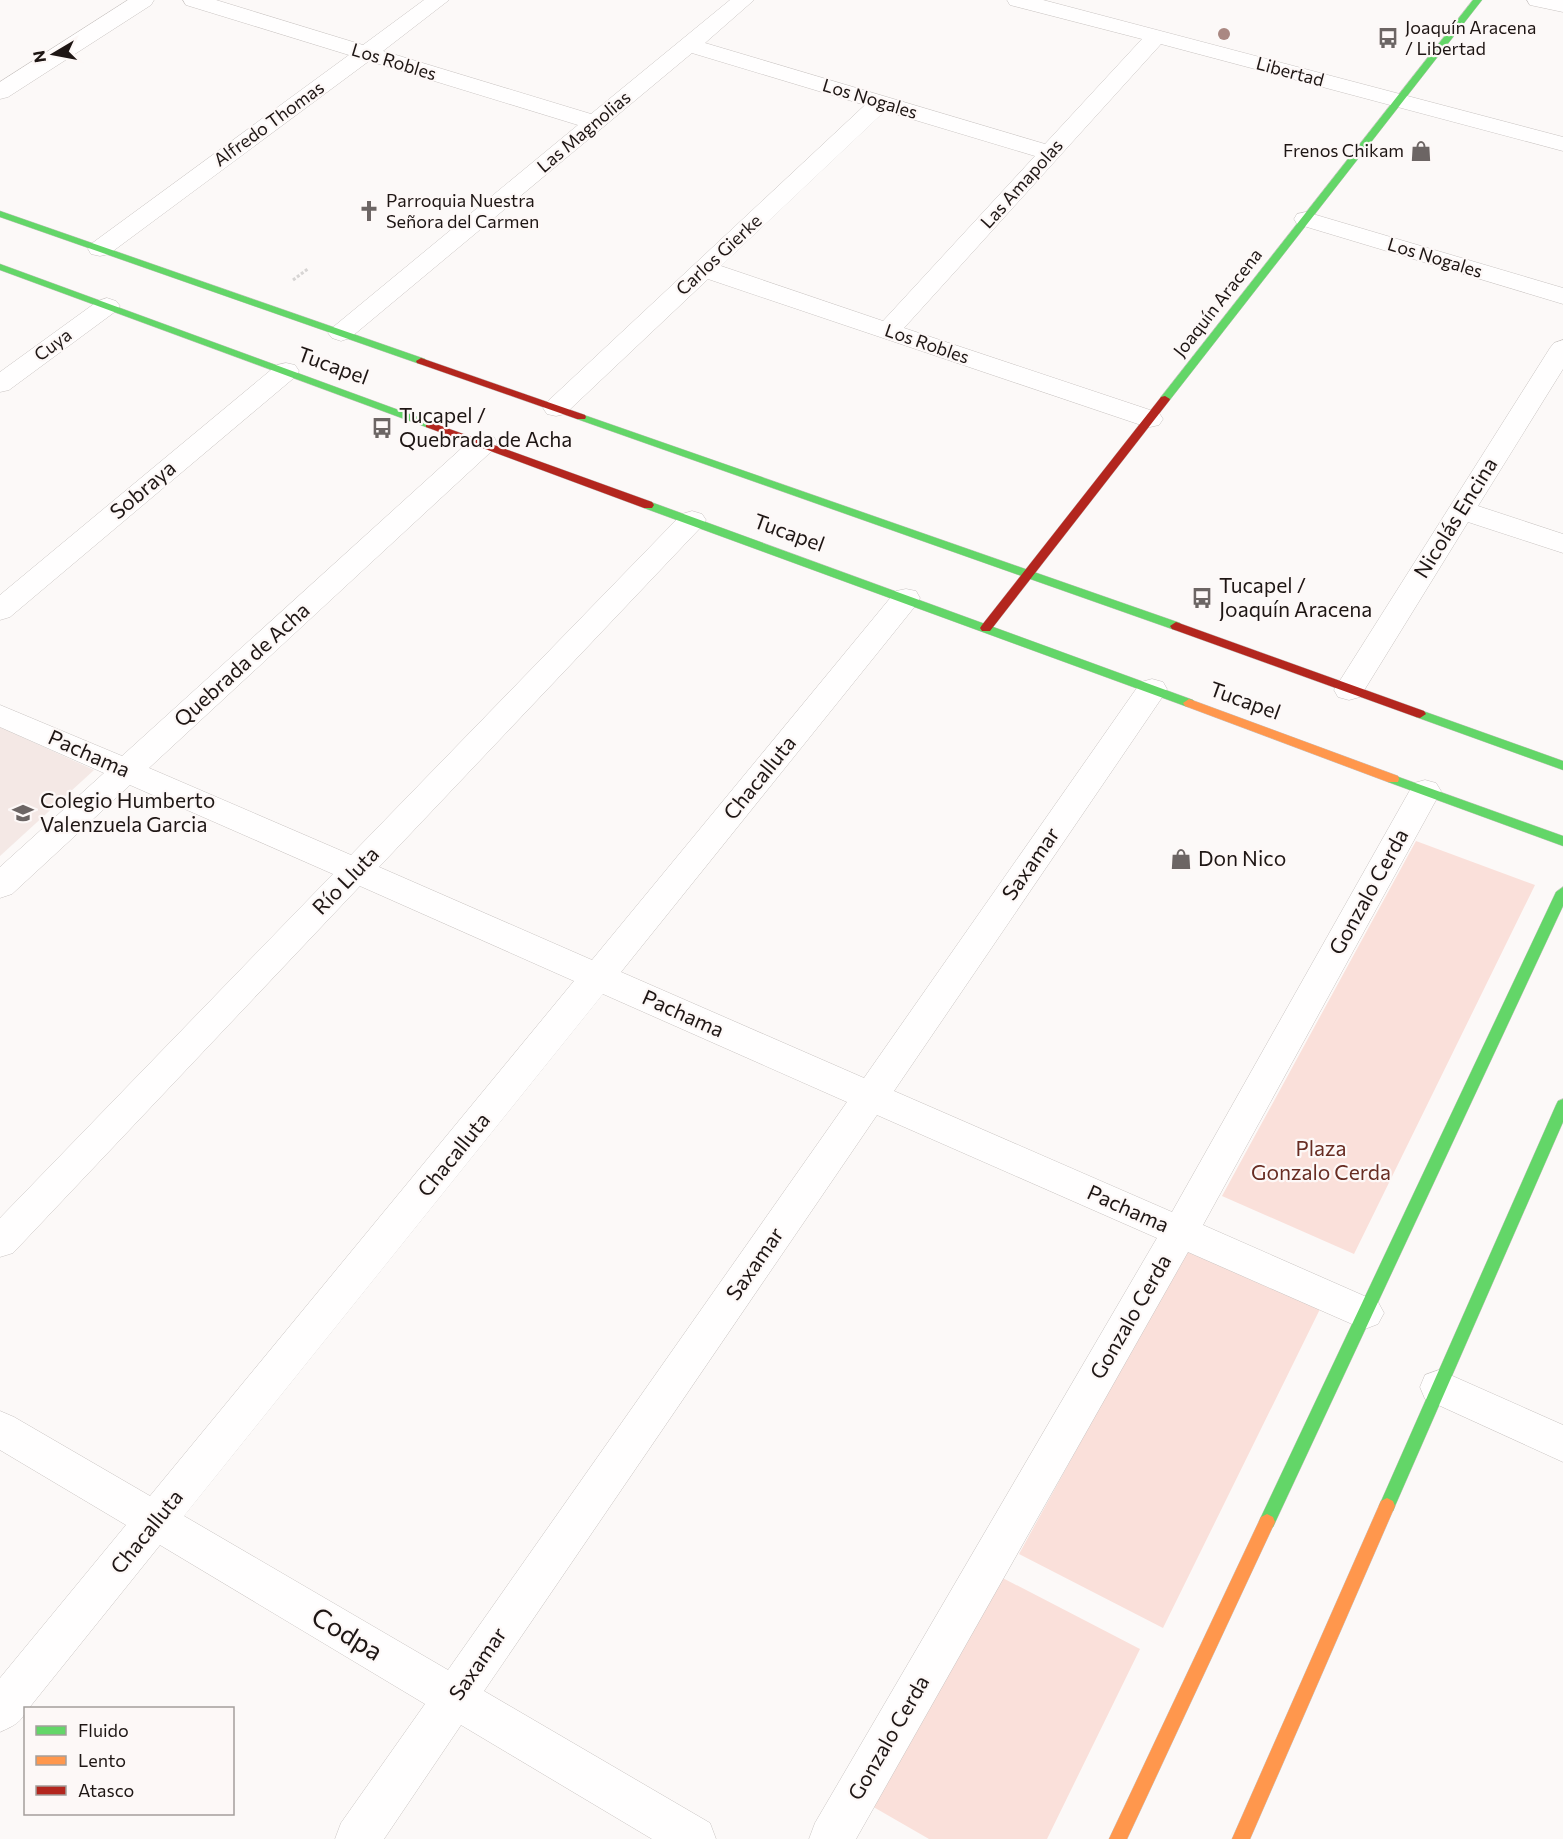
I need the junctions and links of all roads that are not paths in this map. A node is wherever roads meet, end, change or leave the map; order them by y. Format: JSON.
{"nodes":[{"id":1,"x":143,"y":0,"type":"edge"},
{"id":2,"x":194,"y":0,"type":"edge"},
{"id":3,"x":438,"y":0,"type":"edge"},
{"id":4,"x":743,"y":0,"type":"edge"},
{"id":5,"x":1018,"y":0,"type":"edge"},
{"id":6,"x":1478,"y":0,"type":"edge"},
{"id":7,"x":1538,"y":0,"type":"edge"},
{"id":8,"x":1563,"y":6,"type":"edge"},
{"id":9,"x":1156,"y":37,"type":"junction"},
{"id":10,"x":689,"y":45,"type":"junction"},
{"id":11,"x":366,"y":53,"type":"junction"},
{"id":12,"x":0,"y":92,"type":"edge"},
{"id":13,"x":1399,"y":101,"type":"junction"},
{"id":14,"x":881,"y":102,"type":"junction"},
{"id":15,"x":595,"y":123,"type":"junction"},
{"id":16,"x":1563,"y":144,"type":"edge"},
{"id":17,"x":1050,"y":153,"type":"junction"},
{"id":18,"x":0,"y":213,"type":"edge"},
{"id":19,"x":1306,"y":219,"type":"junction"},
{"id":20,"x":100,"y":249,"type":"junction"},
{"id":21,"x":0,"y":267,"type":"edge"},
{"id":22,"x":704,"y":269,"type":"junction"},
{"id":23,"x":1563,"y":296,"type":"edge"},
{"id":24,"x":106,"y":306,"type":"junction"},
{"id":25,"x":888,"y":330,"type":"junction"},
{"id":26,"x":341,"y":333,"type":"junction"},
{"id":27,"x":1563,"y":348,"type":"edge"},
{"id":28,"x":286,"y":371,"type":"junction"},
{"id":29,"x":0,"y":384,"type":"edge"},
{"id":30,"x":556,"y":408,"type":"junction"},
{"id":31,"x":1150,"y":418,"type":"junction"},
{"id":32,"x":483,"y":443,"type":"junction"},
{"id":33,"x":1461,"y":510,"type":"junction"},
{"id":34,"x":692,"y":520,"type":"junction"},
{"id":35,"x":1563,"y":544,"type":"edge"},
{"id":36,"x":1028,"y":574,"type":"junction"},
{"id":37,"x":906,"y":598,"type":"junction"},
{"id":38,"x":0,"y":610,"type":"edge"},
{"id":39,"x":986,"y":627,"type":"junction"},
{"id":40,"x":1152,"y":689,"type":"junction"},
{"id":41,"x":1349,"y":690,"type":"junction"},
{"id":42,"x":0,"y":715,"type":"edge"},
{"id":43,"x":1563,"y":766,"type":"edge"},
{"id":44,"x":126,"y":770,"type":"junction"},
{"id":45,"x":1425,"y":790,"type":"junction"},
{"id":46,"x":1563,"y":842,"type":"edge"},
{"id":47,"x":356,"y":871,"type":"junction"},
{"id":48,"x":0,"y":886,"type":"edge"},
{"id":49,"x":1563,"y":892,"type":"edge"},
{"id":50,"x":599,"y":977,"type":"junction"},
{"id":51,"x":870,"y":1096,"type":"junction"},
{"id":52,"x":1563,"y":1105,"type":"edge"},
{"id":53,"x":1180,"y":1232,"type":"junction"},
{"id":54,"x":0,"y":1242,"type":"edge"},
{"id":55,"x":1365,"y":1313,"type":"junction"},
{"id":56,"x":1439,"y":1387,"type":"junction"},
{"id":57,"x":0,"y":1430,"type":"edge"},
{"id":58,"x":1563,"y":1444,"type":"edge"},
{"id":59,"x":156,"y":1521,"type":"junction"},
{"id":60,"x":455,"y":1698,"type":"junction"},
{"id":61,"x":0,"y":1711,"type":"edge"},
{"id":62,"x":357,"y":1839,"type":"edge"},
{"id":63,"x":694,"y":1839,"type":"edge"},
{"id":64,"x":831,"y":1839,"type":"edge"},
{"id":65,"x":1118,"y":1839,"type":"edge"},
{"id":66,"x":1241,"y":1839,"type":"edge"}],
"edges":[{"from":1,"to":12,"type":"street"},
{"from":2,"to":11,"type":"street","name":"Los Robles"},
{"from":3,"to":11,"type":"street","name":"Alfredo Thomas"},
{"from":4,"to":10,"type":"street","name":"Las Magnolias"},
{"from":5,"to":9,"type":"street","name":"Libertad"},
{"from":6,"to":13,"type":"main road","name":"Joaquín Aracena"},
{"from":7,"to":8,"type":"street"},
{"from":9,"to":13,"type":"street","name":"Libertad"},
{"from":9,"to":17,"type":"street","name":"Las Amapolas"},
{"from":10,"to":14,"type":"street","name":"Los Nogales"},
{"from":10,"to":15,"type":"street","name":"Las Magnolias"},
{"from":11,"to":15,"type":"street","name":"Los Robles"},
{"from":11,"to":20,"type":"street","name":"Alfredo Thomas"},
{"from":13,"to":16,"type":"street","name":"Libertad"},
{"from":13,"to":19,"type":"main road","name":"Joaquín Aracena"},
{"from":14,"to":17,"type":"street","name":"Los Nogales"},
{"from":14,"to":22,"type":"street","name":"Carlos Gierke"},
{"from":15,"to":26,"type":"street","name":"Las Magnolias"},
{"from":17,"to":25,"type":"street","name":"Las Amapolas"},
{"from":18,"to":20,"type":"main road","name":"Tucapel"},
{"from":19,"to":23,"type":"street","name":"Los Nogales"},
{"from":19,"to":31,"type":"main road","name":"Joaquín Aracena"},
{"from":20,"to":26,"type":"main road","name":"Tucapel"},
{"from":21,"to":24,"type":"main road","name":"Tucapel"},
{"from":22,"to":25,"type":"street","name":"Los Robles"},
{"from":22,"to":30,"type":"street","name":"Carlos Gierke"},
{"from":24,"to":28,"type":"main road","name":"Tucapel"},
{"from":24,"to":29,"type":"street","name":"Cuya"},
{"from":25,"to":31,"type":"street","name":"Los Robles"},
{"from":26,"to":30,"type":"main road","name":"Tucapel"},
{"from":27,"to":33,"type":"street","name":"Nicolás Encina"},
{"from":28,"to":32,"type":"main road","name":"Tucapel"},
{"from":28,"to":38,"type":"street","name":"Sobraya"},
{"from":30,"to":36,"type":"main road","name":"Tucapel"},
{"from":31,"to":36,"type":"main road","name":"Joaquín Aracena"},
{"from":32,"to":34,"type":"main road","name":"Tucapel"},
{"from":32,"to":44,"type":"street","name":"Quebrada de Acha"},
{"from":33,"to":35,"type":"street"},
{"from":33,"to":41,"type":"street","name":"Nicolás Encina"},
{"from":34,"to":37,"type":"main road","name":"Tucapel"},
{"from":34,"to":47,"type":"street","name":"Río Lluta"},
{"from":36,"to":39,"type":"main road","name":"Joaquín Aracena"},
{"from":36,"to":41,"type":"main road","name":"Tucapel"},
{"from":37,"to":39,"type":"main road","name":"Tucapel"},
{"from":37,"to":50,"type":"street","name":"Chacalluta"},
{"from":39,"to":40,"type":"main road","name":"Tucapel"},
{"from":40,"to":45,"type":"main road","name":"Tucapel"},
{"from":40,"to":51,"type":"street","name":"Saxamar"},
{"from":41,"to":43,"type":"main road","name":"Tucapel"},
{"from":42,"to":44,"type":"street","name":"Pachama"},
{"from":44,"to":47,"type":"street","name":"Pachama"},
{"from":44,"to":48,"type":"street","name":"Quebrada de Acha"},
{"from":45,"to":46,"type":"main road","name":"Tucapel"},
{"from":45,"to":53,"type":"street","name":"Gonzalo Cerda"},
{"from":47,"to":50,"type":"street","name":"Pachama"},
{"from":47,"to":54,"type":"street","name":"Río Lluta"},
{"from":49,"to":55,"type":"main road"},
{"from":50,"to":51,"type":"street","name":"Pachama"},
{"from":50,"to":59,"type":"street","name":"Chacalluta"},
{"from":51,"to":53,"type":"street","name":"Pachama"},
{"from":51,"to":60,"type":"street","name":"Saxamar"},
{"from":52,"to":56,"type":"main road"},
{"from":53,"to":55,"type":"street","name":"Pachama"},
{"from":53,"to":64,"type":"street","name":"Gonzalo Cerda"},
{"from":55,"to":65,"type":"main road"},
{"from":56,"to":58,"type":"street"},
{"from":56,"to":66,"type":"main road"},
{"from":57,"to":59,"type":"street","name":"Codpa"},
{"from":59,"to":60,"type":"street","name":"Codpa"},
{"from":59,"to":61,"type":"street","name":"Chacalluta"},
{"from":60,"to":62,"type":"street","name":"Saxamar"},
{"from":60,"to":63,"type":"street","name":"Codpa"}]}
